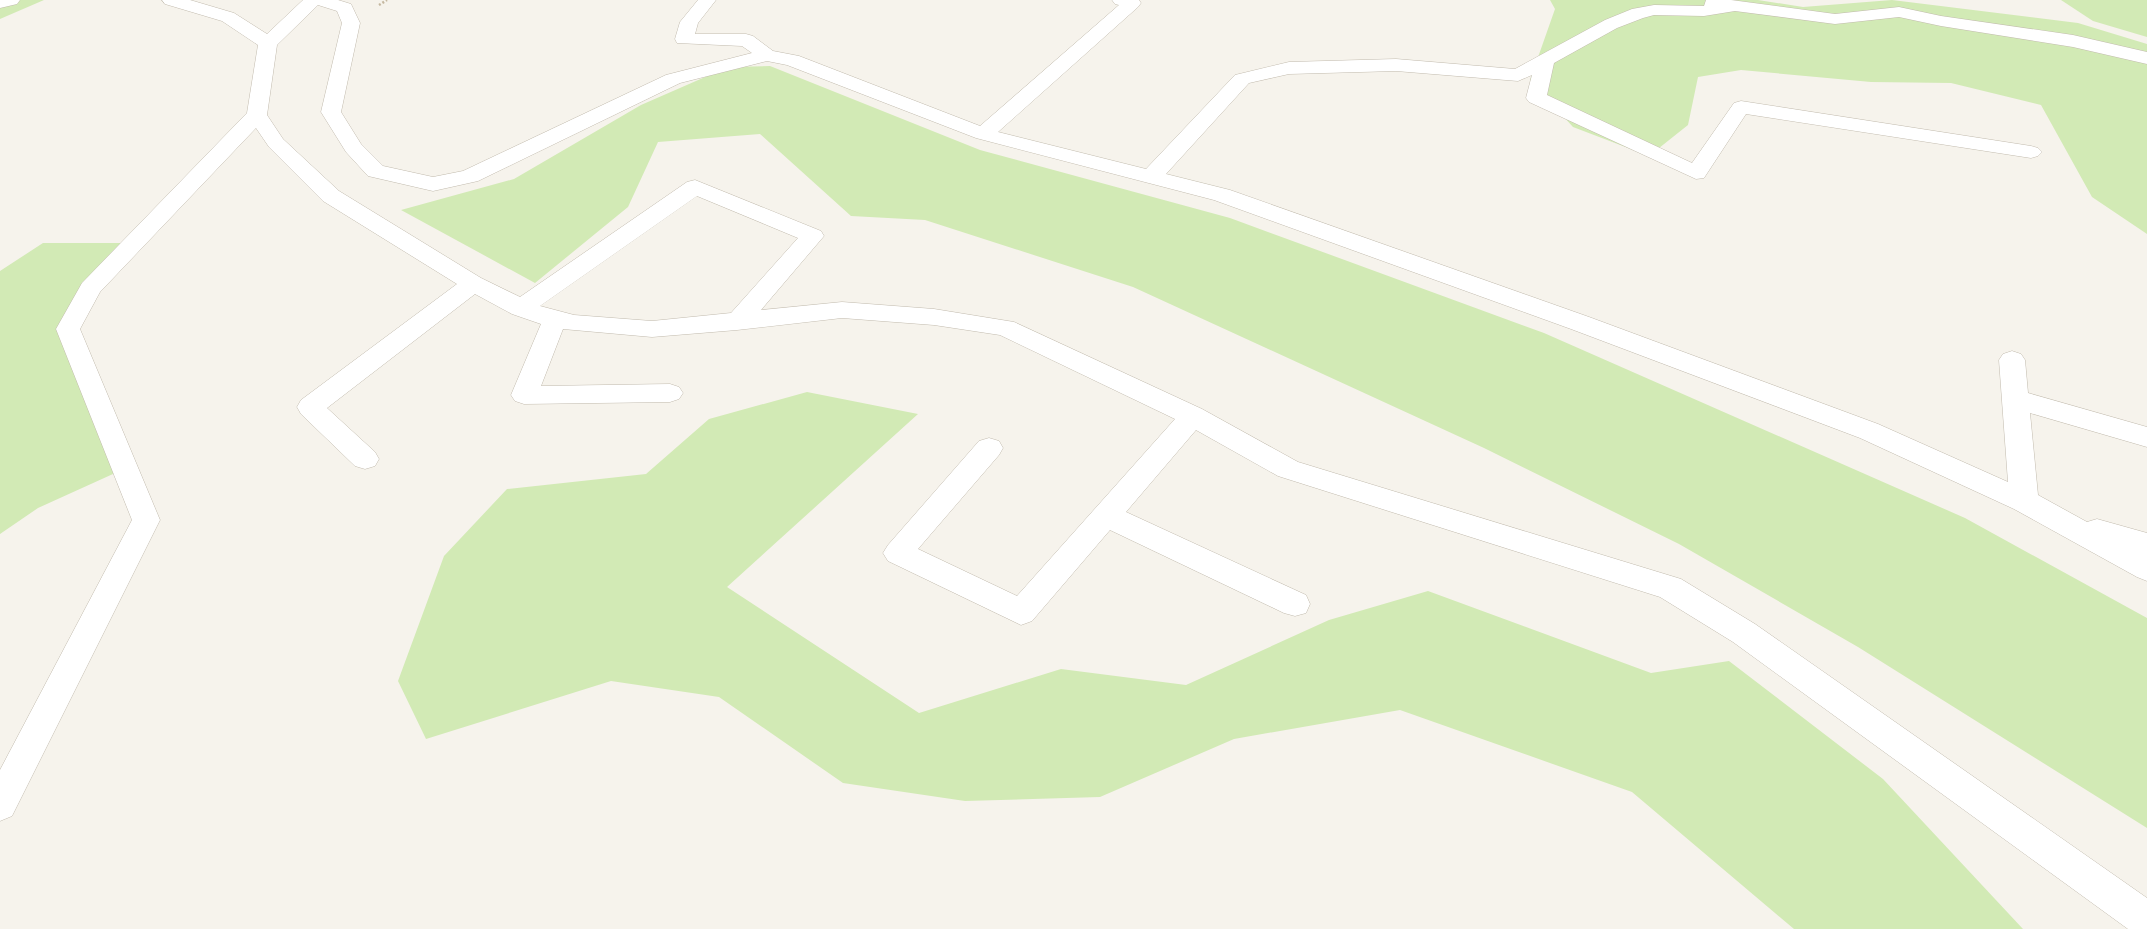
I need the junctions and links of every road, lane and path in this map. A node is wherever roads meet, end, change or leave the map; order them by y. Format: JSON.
{"nodes":[{"id":1,"x":11,"y":0,"type":"edge"},
{"id":2,"x":171,"y":0,"type":"edge"},
{"id":3,"x":313,"y":0,"type":"edge"},
{"id":4,"x":319,"y":0,"type":"edge"},
{"id":5,"x":707,"y":0,"type":"edge"},
{"id":6,"x":1121,"y":0,"type":"edge"},
{"id":7,"x":1699,"y":0,"type":"edge"},
{"id":8,"x":0,"y":3,"type":"edge"},
{"id":9,"x":1731,"y":7,"type":"junction"},
{"id":10,"x":268,"y":43,"type":"junction"},
{"id":11,"x":767,"y":54,"type":"junction"},
{"id":12,"x":2147,"y":58,"type":"edge"},
{"id":13,"x":1545,"y":61,"type":"junction"},
{"id":14,"x":257,"y":115,"type":"junction"},
{"id":15,"x":983,"y":134,"type":"junction"},
{"id":16,"x":2031,"y":152,"type":"dead end"},
{"id":17,"x":1151,"y":177,"type":"junction"},
{"id":18,"x":473,"y":283,"type":"junction"},
{"id":19,"x":522,"y":308,"type":"junction"},
{"id":20,"x":555,"y":319,"type":"junction"},
{"id":21,"x":737,"y":322,"type":"junction"},
{"id":22,"x":2012,"y":360,"type":"dead end"},
{"id":23,"x":670,"y":393,"type":"dead end"},
{"id":24,"x":2016,"y":399,"type":"junction"},
{"id":25,"x":1193,"y":416,"type":"junction"},
{"id":26,"x":2147,"y":437,"type":"edge"},
{"id":27,"x":989,"y":448,"type":"dead end"},
{"id":28,"x":365,"y":459,"type":"dead end"},
{"id":29,"x":2024,"y":501,"type":"junction"},
{"id":30,"x":1106,"y":515,"type":"junction"},
{"id":31,"x":2062,"y":522,"type":"junction"},
{"id":32,"x":2147,"y":544,"type":"edge"},
{"id":33,"x":2147,"y":569,"type":"edge"},
{"id":34,"x":1295,"y":604,"type":"dead end"},
{"id":35,"x":0,"y":805,"type":"edge"},
{"id":36,"x":2147,"y":920,"type":"edge"}],
"edges":[{"from":1,"to":8,"type":"street"},
{"from":2,"to":10,"type":"street"},
{"from":3,"to":10,"type":"street"},
{"from":4,"to":11,"type":"street"},
{"from":5,"to":11,"type":"street"},
{"from":6,"to":15,"type":"street"},
{"from":7,"to":9,"type":"street"},
{"from":9,"to":12,"type":"street"},
{"from":9,"to":13,"type":"street"},
{"from":10,"to":14,"type":"street"},
{"from":11,"to":15,"type":"street"},
{"from":13,"to":16,"type":"street"},
{"from":13,"to":17,"type":"street"},
{"from":14,"to":18,"type":"street"},
{"from":14,"to":35,"type":"street"},
{"from":15,"to":17,"type":"street"},
{"from":17,"to":29,"type":"street"},
{"from":18,"to":19,"type":"street"},
{"from":18,"to":28,"type":"street"},
{"from":19,"to":20,"type":"street"},
{"from":19,"to":21,"type":"street"},
{"from":20,"to":21,"type":"street"},
{"from":20,"to":23,"type":"street"},
{"from":21,"to":25,"type":"street"},
{"from":22,"to":24,"type":"street"},
{"from":24,"to":26,"type":"street"},
{"from":24,"to":29,"type":"street"},
{"from":25,"to":30,"type":"street"},
{"from":25,"to":36,"type":"street"},
{"from":27,"to":30,"type":"street"},
{"from":29,"to":31,"type":"street"},
{"from":30,"to":34,"type":"street"},
{"from":31,"to":32,"type":"street"},
{"from":31,"to":33,"type":"street"}]}
